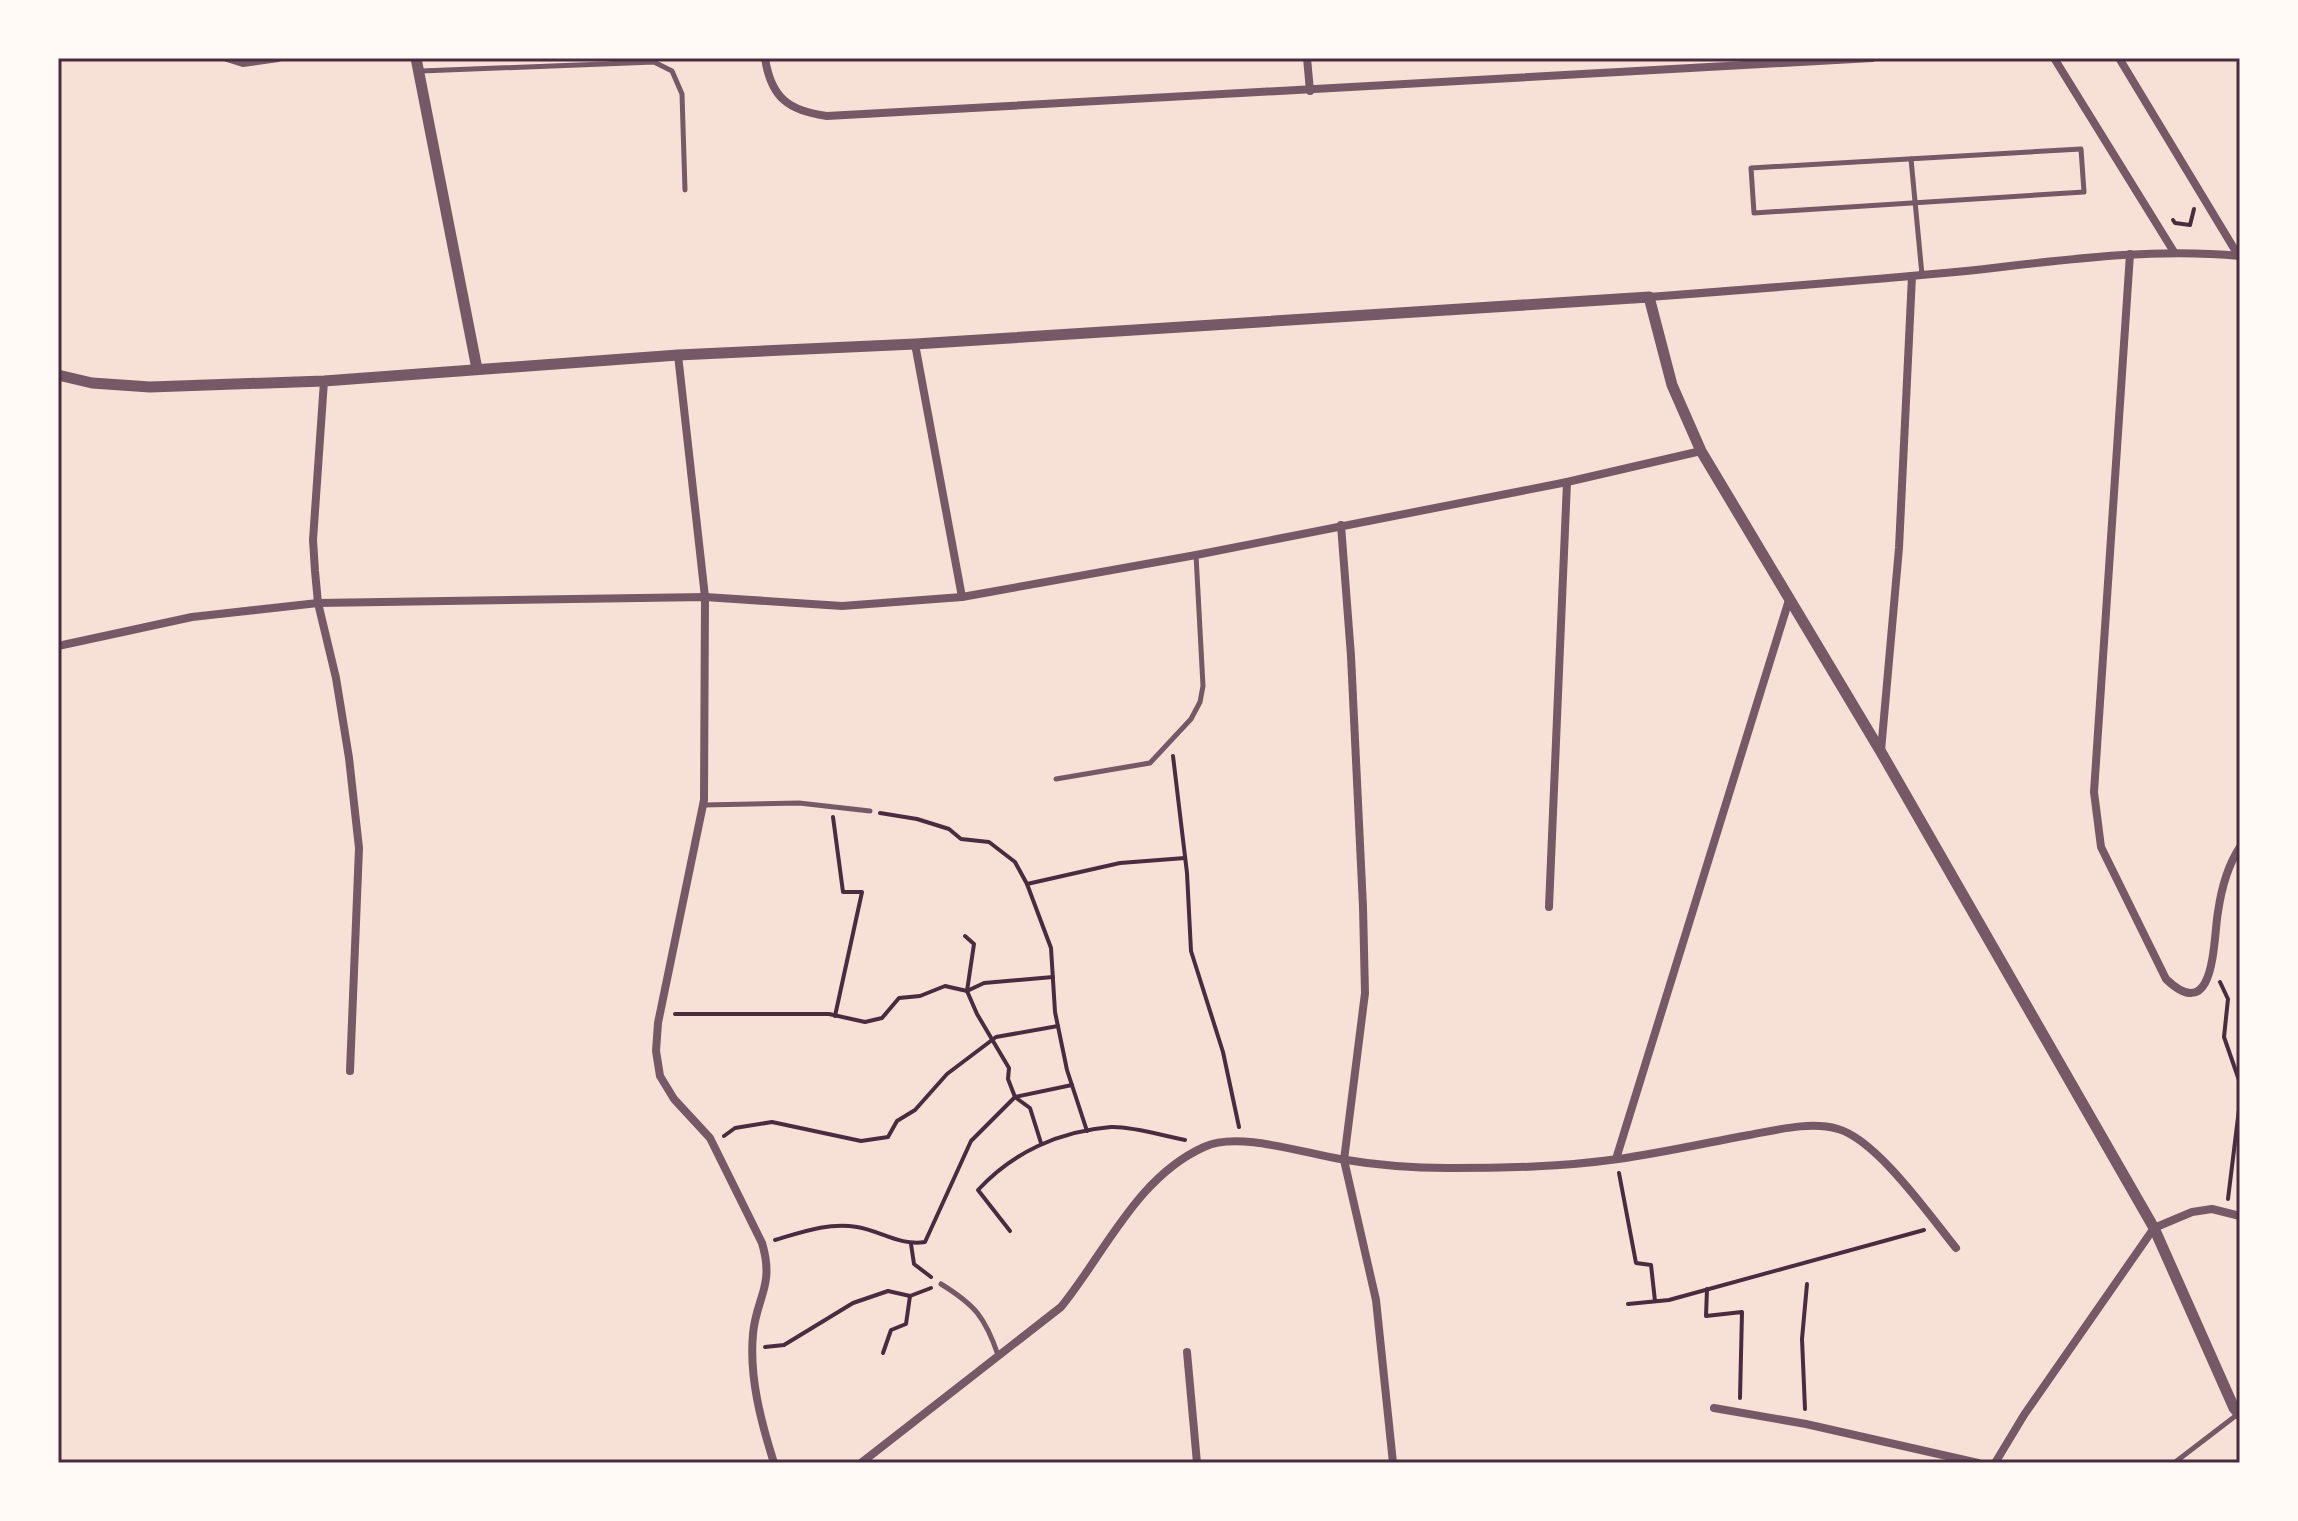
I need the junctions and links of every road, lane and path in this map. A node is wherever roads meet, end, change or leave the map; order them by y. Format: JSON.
{"nodes":[{"id":1,"x":227,"y":58,"type":"edge"},
{"id":2,"x":278,"y":58,"type":"edge"},
{"id":3,"x":416,"y":58,"type":"edge"},
{"id":4,"x":765,"y":58,"type":"edge"},
{"id":5,"x":1307,"y":58,"type":"edge"},
{"id":6,"x":1872,"y":58,"type":"edge"},
{"id":7,"x":2054,"y":58,"type":"edge"},
{"id":8,"x":2119,"y":58,"type":"edge"},
{"id":9,"x":654,"y":60,"type":"edge"},
{"id":10,"x":418,"y":71,"type":"junction"},
{"id":11,"x":1310,"y":91,"type":"junction"},
{"id":12,"x":1911,"y":159,"type":"junction"},
{"id":13,"x":685,"y":190,"type":"dead end"},
{"id":14,"x":2187,"y":197,"type":"dead end"},
{"id":15,"x":1915,"y":203,"type":"junction"},
{"id":16,"x":2167,"y":210,"type":"dead end"},
{"id":17,"x":2174,"y":252,"type":"junction"},
{"id":18,"x":2130,"y":254,"type":"junction"},
{"id":19,"x":2239,"y":255,"type":"edge"},
{"id":20,"x":1917,"y":276,"type":"junction"},
{"id":21,"x":1649,"y":297,"type":"junction"},
{"id":22,"x":915,"y":344,"type":"junction"},
{"id":23,"x":678,"y":355,"type":"junction"},
{"id":24,"x":477,"y":369,"type":"junction"},
{"id":25,"x":58,"y":375,"type":"edge"},
{"id":26,"x":324,"y":381,"type":"junction"},
{"id":27,"x":1701,"y":451,"type":"junction"},
{"id":28,"x":1567,"y":482,"type":"junction"},
{"id":29,"x":1341,"y":525,"type":"junction"},
{"id":30,"x":1196,"y":555,"type":"junction"},
{"id":31,"x":705,"y":597,"type":"junction"},
{"id":32,"x":962,"y":597,"type":"junction"},
{"id":33,"x":1789,"y":600,"type":"junction"},
{"id":34,"x":318,"y":603,"type":"junction"},
{"id":35,"x":58,"y":646,"type":"edge"},
{"id":36,"x":1171,"y":741,"type":"junction"},
{"id":37,"x":1881,"y":752,"type":"junction"},
{"id":38,"x":1056,"y":779,"type":"dead end"},
{"id":39,"x":703,"y":805,"type":"junction"},
{"id":40,"x":832,"y":807,"type":"junction"},
{"id":41,"x":870,"y":811,"type":"joint"},
{"id":42,"x":2240,"y":847,"type":"edge"},
{"id":43,"x":1185,"y":858,"type":"junction"},
{"id":44,"x":1027,"y":884,"type":"junction"},
{"id":45,"x":1549,"y":907,"type":"dead end"},
{"id":46,"x":965,"y":936,"type":"dead end"},
{"id":47,"x":2212,"y":966,"type":"junction"},
{"id":48,"x":1053,"y":977,"type":"junction"},
{"id":49,"x":967,"y":991,"type":"junction"},
{"id":50,"x":660,"y":1014,"type":"junction"},
{"id":51,"x":835,"y":1016,"type":"junction"},
{"id":52,"x":1058,"y":1026,"type":"junction"},
{"id":53,"x":993,"y":1040,"type":"junction"},
{"id":54,"x":350,"y":1071,"type":"dead end"},
{"id":55,"x":2240,"y":1083,"type":"edge"},
{"id":56,"x":1072,"y":1085,"type":"junction"},
{"id":57,"x":1015,"y":1097,"type":"junction"},
{"id":58,"x":2240,"y":1101,"type":"edge"},
{"id":59,"x":1087,"y":1131,"type":"junction"},
{"id":60,"x":1242,"y":1141,"type":"junction"},
{"id":61,"x":1042,"y":1144,"type":"junction"},
{"id":62,"x":714,"y":1145,"type":"junction"},
{"id":63,"x":1207,"y":1145,"type":"junction"},
{"id":64,"x":1616,"y":1159,"type":"junction"},
{"id":65,"x":1344,"y":1160,"type":"junction"},
{"id":66,"x":2227,"y":1213,"type":"junction"},
{"id":67,"x":2240,"y":1216,"type":"edge"},
{"id":68,"x":1938,"y":1226,"type":"junction"},
{"id":69,"x":2154,"y":1228,"type":"junction"},
{"id":70,"x":1010,"y":1231,"type":"dead end"},
{"id":71,"x":762,"y":1243,"type":"junction"},
{"id":72,"x":911,"y":1244,"type":"junction"},
{"id":73,"x":1956,"y":1248,"type":"dead end"},
{"id":74,"x":941,"y":1284,"type":"junction"},
{"id":75,"x":1807,"y":1284,"type":"dead end"},
{"id":76,"x":1707,"y":1289,"type":"junction"},
{"id":77,"x":910,"y":1296,"type":"junction"},
{"id":78,"x":1655,"y":1301,"type":"junction"},
{"id":79,"x":1628,"y":1304,"type":"dead end"},
{"id":80,"x":753,"y":1349,"type":"junction"},
{"id":81,"x":1187,"y":1352,"type":"dead end"},
{"id":82,"x":883,"y":1353,"type":"dead end"},
{"id":83,"x":998,"y":1356,"type":"junction"},
{"id":84,"x":1714,"y":1408,"type":"dead end"},
{"id":85,"x":1740,"y":1413,"type":"junction"},
{"id":86,"x":2239,"y":1414,"type":"edge"},
{"id":87,"x":1806,"y":1424,"type":"junction"},
{"id":88,"x":1971,"y":1462,"type":"edge"},
{"id":89,"x":774,"y":1463,"type":"edge"},
{"id":90,"x":861,"y":1463,"type":"edge"},
{"id":91,"x":1197,"y":1463,"type":"edge"},
{"id":92,"x":1393,"y":1463,"type":"edge"},
{"id":93,"x":1995,"y":1463,"type":"edge"},
{"id":94,"x":2174,"y":1463,"type":"edge"}],
"edges":[{"from":1,"to":2,"type":"street"},
{"from":3,"to":10,"type":"street"},
{"from":4,"to":11,"type":"street"},
{"from":5,"to":11,"type":"street"},
{"from":6,"to":11,"type":"street"},
{"from":7,"to":17,"type":"street"},
{"from":8,"to":19,"type":"street"},
{"from":9,"to":10,"type":"lane"},
{"from":9,"to":13,"type":"lane"},
{"from":10,"to":24,"type":"street"},
{"from":12,"to":15,"type":"lane"},
{"from":12,"to":15,"type":"lane"},
{"from":12,"to":15,"type":"lane"},
{"from":14,"to":16,"type":"path"},
{"from":15,"to":20,"type":"lane"},
{"from":17,"to":18,"type":"street"},
{"from":17,"to":19,"type":"street"},
{"from":18,"to":20,"type":"street"},
{"from":18,"to":47,"type":"street"},
{"from":20,"to":21,"type":"street"},
{"from":20,"to":37,"type":"street"},
{"from":21,"to":22,"type":"street"},
{"from":21,"to":27,"type":"street"},
{"from":22,"to":23,"type":"street"},
{"from":22,"to":32,"type":"street"},
{"from":23,"to":24,"type":"street"},
{"from":23,"to":31,"type":"street"},
{"from":24,"to":26,"type":"street"},
{"from":25,"to":26,"type":"street"},
{"from":26,"to":34,"type":"street"},
{"from":27,"to":28,"type":"street"},
{"from":27,"to":33,"type":"street"},
{"from":28,"to":29,"type":"street"},
{"from":28,"to":45,"type":"street"},
{"from":29,"to":30,"type":"street"},
{"from":29,"to":65,"type":"street"},
{"from":30,"to":32,"type":"street"},
{"from":30,"to":36,"type":"lane"},
{"from":31,"to":32,"type":"street"},
{"from":31,"to":34,"type":"street"},
{"from":31,"to":39,"type":"street"},
{"from":33,"to":37,"type":"street"},
{"from":33,"to":64,"type":"street"},
{"from":34,"to":35,"type":"street"},
{"from":34,"to":54,"type":"street"},
{"from":36,"to":38,"type":"lane"},
{"from":36,"to":43,"type":"path"},
{"from":37,"to":69,"type":"street"},
{"from":39,"to":40,"type":"lane"},
{"from":39,"to":50,"type":"street"},
{"from":40,"to":41,"type":"lane"},
{"from":40,"to":51,"type":"path"},
{"from":41,"to":44,"type":"path"},
{"from":42,"to":47,"type":"street"},
{"from":43,"to":44,"type":"path"},
{"from":43,"to":60,"type":"path"},
{"from":44,"to":48,"type":"path"},
{"from":46,"to":49,"type":"path"},
{"from":47,"to":55,"type":"path"},
{"from":48,"to":49,"type":"path"},
{"from":48,"to":52,"type":"path"},
{"from":49,"to":51,"type":"path"},
{"from":49,"to":53,"type":"path"},
{"from":50,"to":51,"type":"path"},
{"from":50,"to":62,"type":"street"},
{"from":52,"to":53,"type":"path"},
{"from":52,"to":56,"type":"path"},
{"from":53,"to":57,"type":"path"},
{"from":53,"to":62,"type":"path"},
{"from":56,"to":57,"type":"path"},
{"from":56,"to":59,"type":"path"},
{"from":57,"to":61,"type":"path"},
{"from":57,"to":72,"type":"path"},
{"from":58,"to":66,"type":"path"},
{"from":59,"to":61,"type":"path"},
{"from":59,"to":63,"type":"path"},
{"from":60,"to":63,"type":"street"},
{"from":60,"to":65,"type":"street"},
{"from":61,"to":70,"type":"path"},
{"from":62,"to":71,"type":"street"},
{"from":63,"to":83,"type":"street"},
{"from":64,"to":65,"type":"street"},
{"from":64,"to":68,"type":"street"},
{"from":64,"to":78,"type":"path"},
{"from":65,"to":92,"type":"street"},
{"from":66,"to":67,"type":"street"},
{"from":66,"to":69,"type":"street"},
{"from":68,"to":73,"type":"street"},
{"from":68,"to":76,"type":"path"},
{"from":69,"to":86,"type":"street"},
{"from":69,"to":93,"type":"street"},
{"from":71,"to":72,"type":"path"},
{"from":71,"to":80,"type":"street"},
{"from":72,"to":74,"type":"path"},
{"from":74,"to":77,"type":"path"},
{"from":74,"to":83,"type":"lane"},
{"from":75,"to":87,"type":"path"},
{"from":76,"to":78,"type":"path"},
{"from":76,"to":85,"type":"path"},
{"from":77,"to":80,"type":"path"},
{"from":77,"to":82,"type":"path"},
{"from":78,"to":79,"type":"path"},
{"from":80,"to":89,"type":"street"},
{"from":81,"to":91,"type":"street"},
{"from":83,"to":90,"type":"street"},
{"from":84,"to":85,"type":"street"},
{"from":85,"to":87,"type":"street"},
{"from":86,"to":94,"type":"lane"},
{"from":87,"to":88,"type":"street"}]}
